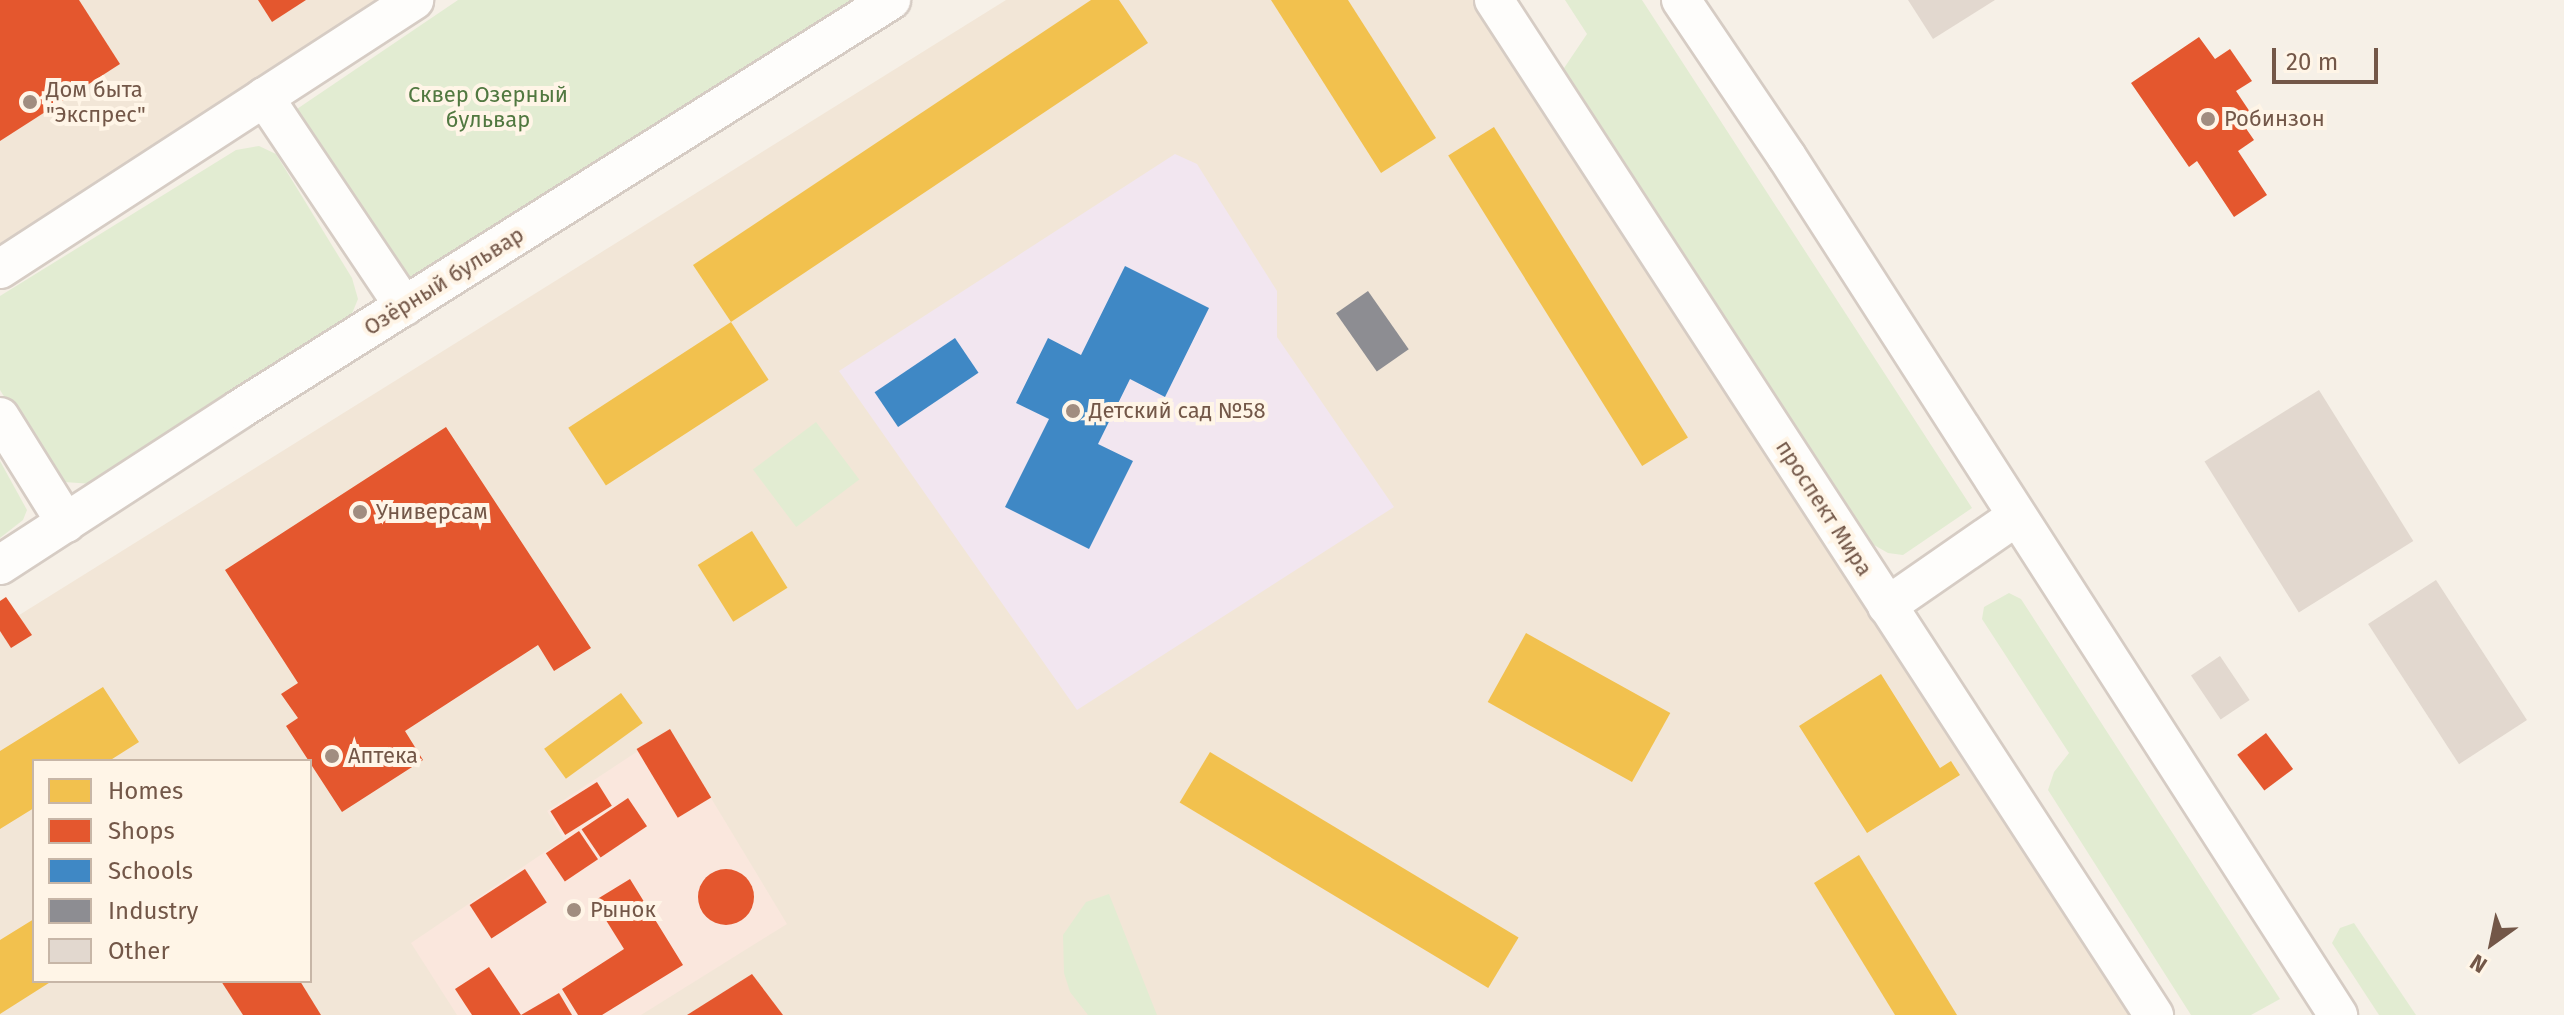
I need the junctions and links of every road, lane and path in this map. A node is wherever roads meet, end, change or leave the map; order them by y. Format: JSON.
{"nodes":[{"id":1,"x":414,"y":0,"type":"edge"},
{"id":2,"x":891,"y":0,"type":"edge"},
{"id":3,"x":1494,"y":0,"type":"edge"},
{"id":4,"x":1681,"y":0,"type":"edge"},
{"id":5,"x":264,"y":97,"type":"junction"},
{"id":6,"x":0,"y":269,"type":"edge"},
{"id":7,"x":404,"y":306,"type":"junction"},
{"id":8,"x":0,"y":417,"type":"edge"},
{"id":9,"x":2017,"y":516,"type":"junction"},
{"id":10,"x":66,"y":523,"type":"junction"},
{"id":11,"x":0,"y":565,"type":"edge"},
{"id":12,"x":1887,"y":606,"type":"junction"},
{"id":13,"x":2154,"y":1015,"type":"edge"},
{"id":14,"x":2338,"y":1015,"type":"edge"}],
"edges":[{"from":1,"to":5,"type":"street"},
{"from":2,"to":7,"type":"street","name":"Озёрный бульвар"},
{"from":3,"to":12,"type":"street","name":"проспект Мира"},
{"from":4,"to":9,"type":"street"},
{"from":5,"to":6,"type":"street"},
{"from":5,"to":7,"type":"street"},
{"from":7,"to":10,"type":"street","name":"Озёрный бульвар"},
{"from":8,"to":10,"type":"street"},
{"from":9,"to":12,"type":"street"},
{"from":9,"to":14,"type":"street"},
{"from":10,"to":11,"type":"street","name":"Озёрный бульвар"},
{"from":12,"to":13,"type":"street","name":"проспект Мира"}]}
